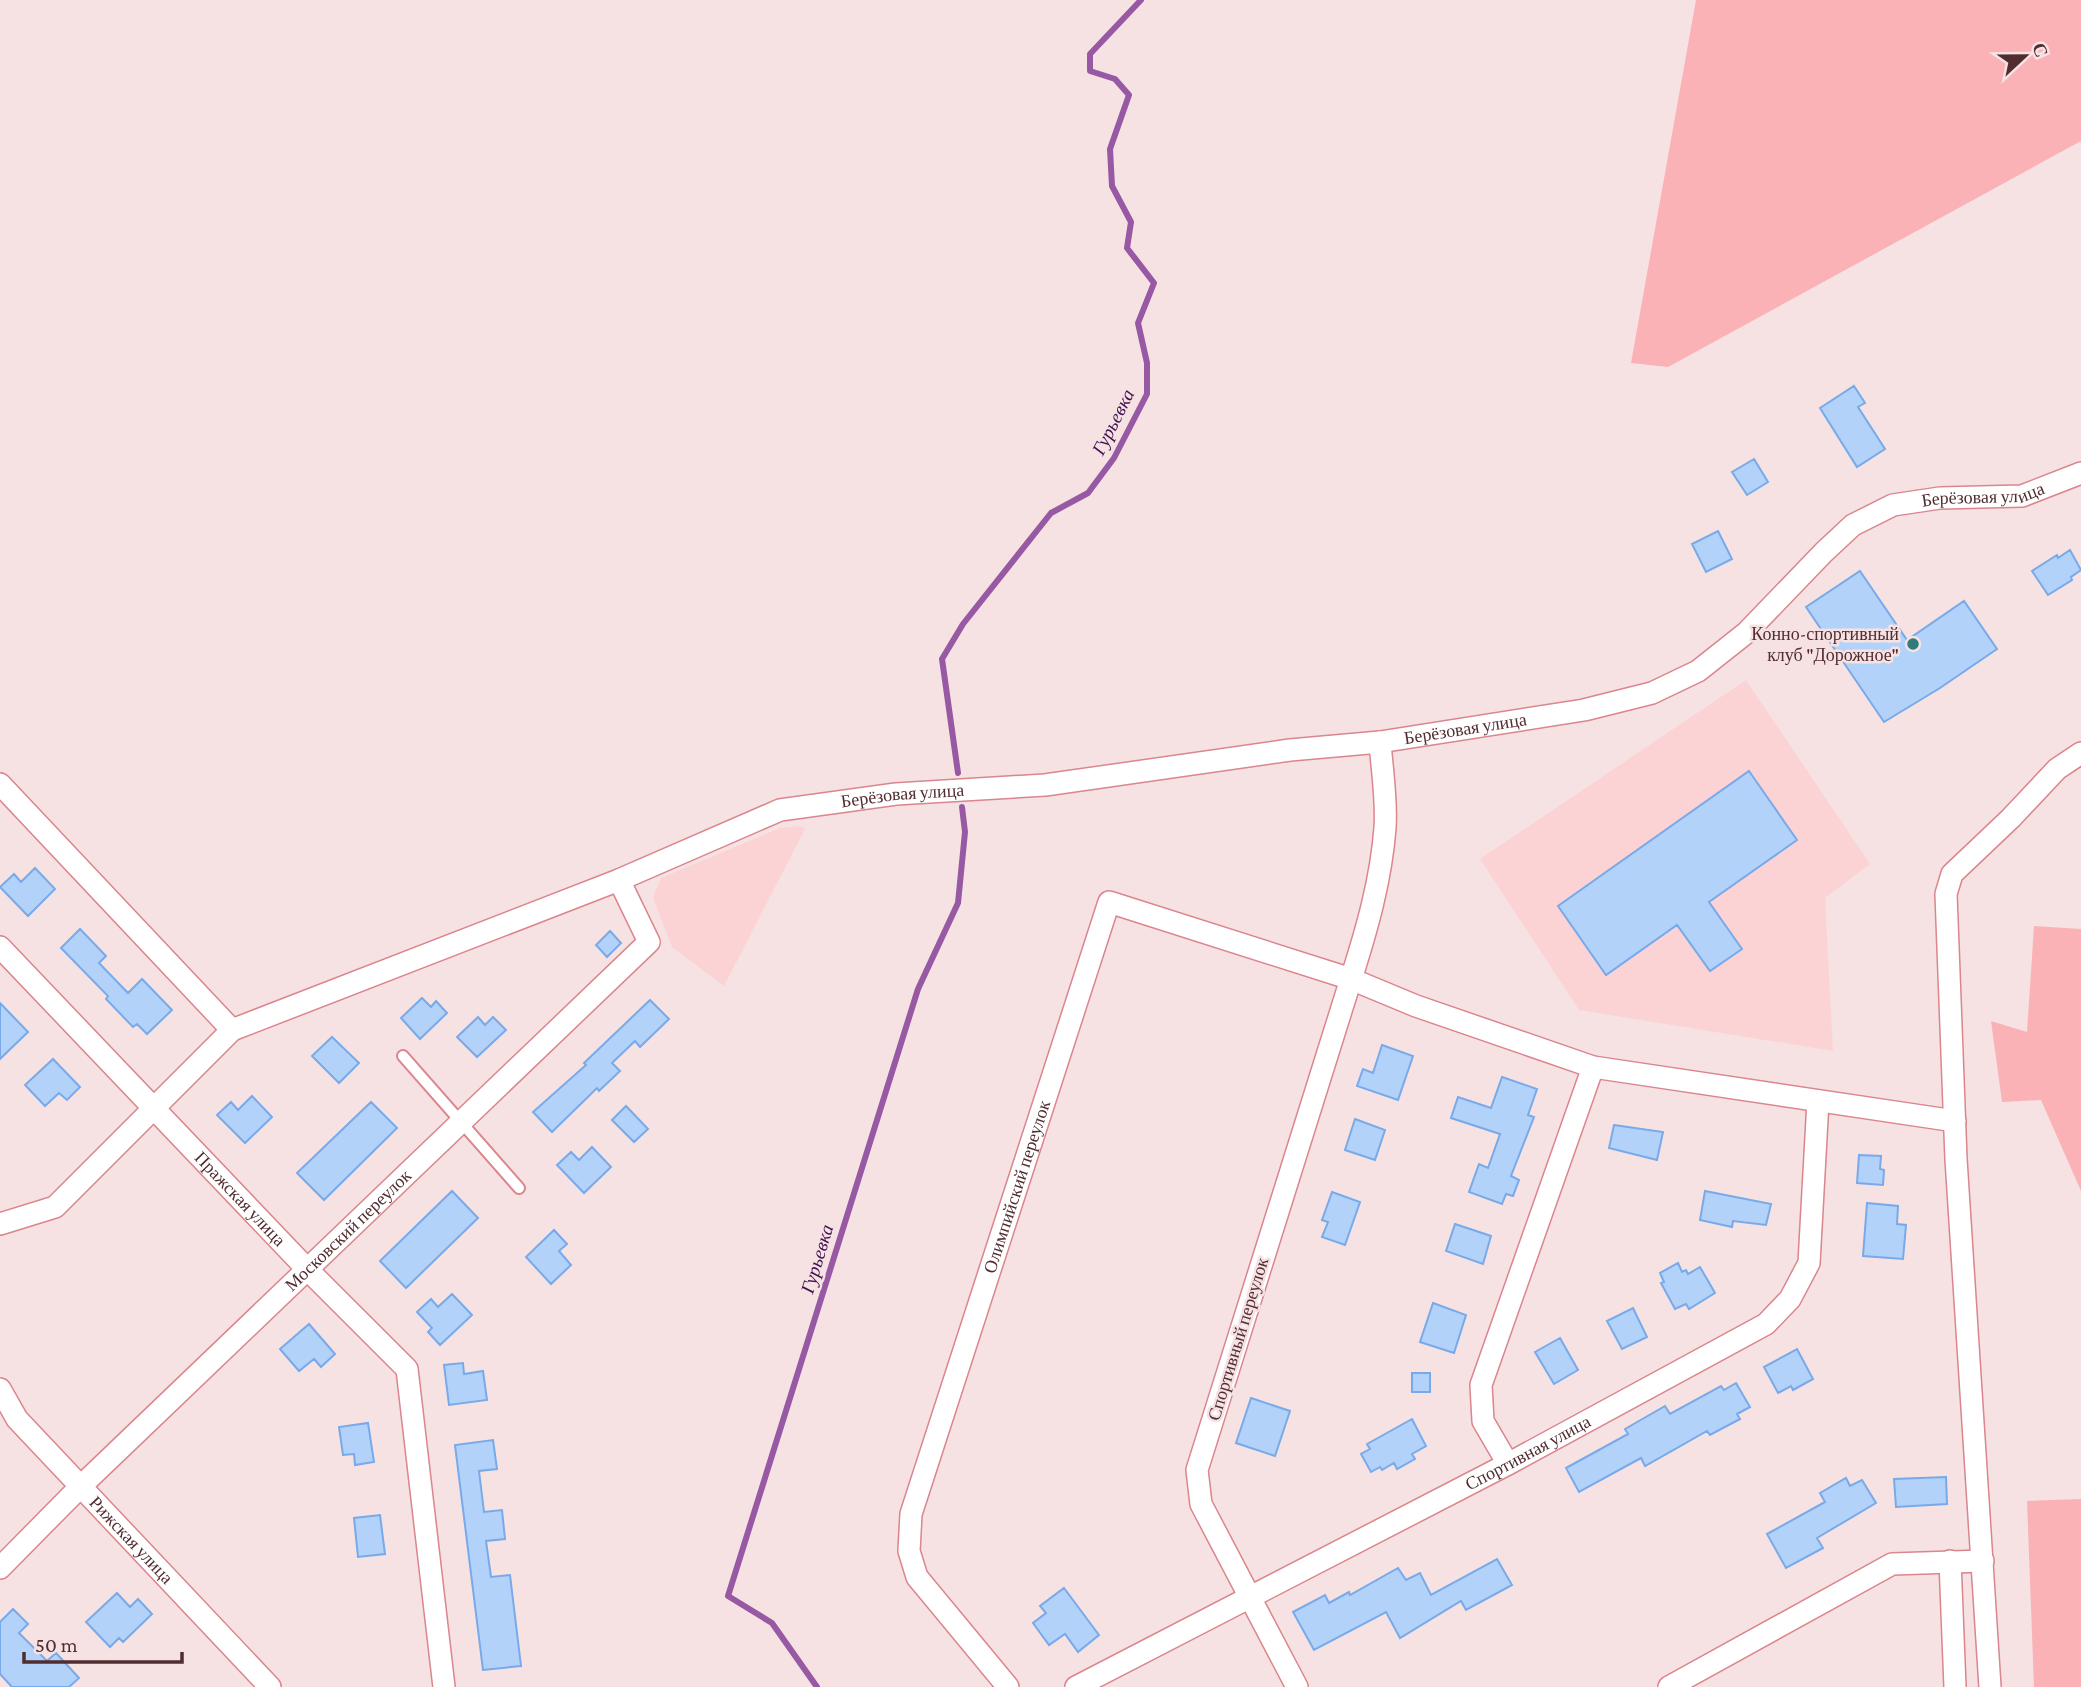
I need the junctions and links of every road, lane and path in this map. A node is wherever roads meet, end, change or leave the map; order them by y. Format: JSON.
{"nodes":[{"id":1,"x":2081,"y":472,"type":"edge"},
{"id":2,"x":1380,"y":742,"type":"junction"},
{"id":3,"x":2079,"y":754,"type":"edge"},
{"id":4,"x":0,"y":784,"type":"edge"},
{"id":5,"x":619,"y":880,"type":"junction"},
{"id":6,"x":0,"y":947,"type":"edge"},
{"id":7,"x":1351,"y":979,"type":"junction"},
{"id":8,"x":233,"y":1030,"type":"junction"},
{"id":9,"x":403,"y":1056,"type":"dead end"},
{"id":10,"x":1592,"y":1067,"type":"junction"},
{"id":11,"x":1818,"y":1101,"type":"junction"},
{"id":12,"x":154,"y":1108,"type":"junction"},
{"id":13,"x":1955,"y":1121,"type":"junction"},
{"id":14,"x":461,"y":1122,"type":"junction"},
{"id":15,"x":519,"y":1188,"type":"dead end"},
{"id":16,"x":0,"y":1224,"type":"edge"},
{"id":17,"x":307,"y":1269,"type":"junction"},
{"id":18,"x":0,"y":1389,"type":"edge"},
{"id":19,"x":1508,"y":1464,"type":"junction"},
{"id":20,"x":80,"y":1487,"type":"junction"},
{"id":21,"x":1950,"y":1561,"type":"junction"},
{"id":22,"x":1983,"y":1561,"type":"junction"},
{"id":23,"x":0,"y":1568,"type":"edge"},
{"id":24,"x":1250,"y":1596,"type":"junction"},
{"id":25,"x":270,"y":1687,"type":"edge"},
{"id":26,"x":444,"y":1687,"type":"edge"},
{"id":27,"x":1008,"y":1687,"type":"edge"},
{"id":28,"x":1076,"y":1687,"type":"edge"},
{"id":29,"x":1297,"y":1687,"type":"edge"},
{"id":30,"x":1669,"y":1687,"type":"edge"},
{"id":31,"x":1955,"y":1687,"type":"edge"},
{"id":32,"x":1990,"y":1687,"type":"edge"}],
"edges":[{"from":1,"to":2,"type":"street","name":"Берёзовая улица"},
{"from":2,"to":5,"type":"street","name":"Берёзовая улица"},
{"from":2,"to":7,"type":"street","name":"Спортивный переулок"},
{"from":3,"to":13,"type":"street"},
{"from":4,"to":8,"type":"street"},
{"from":5,"to":8,"type":"street","name":"Берёзовая улица"},
{"from":5,"to":14,"type":"street","name":"Московский переулок"},
{"from":6,"to":12,"type":"street","name":"Пражская улица"},
{"from":7,"to":10,"type":"street"},
{"from":7,"to":24,"type":"street","name":"Спортивный переулок"},
{"from":7,"to":27,"type":"street","name":"Олимпийский переулок"},
{"from":8,"to":12,"type":"street"},
{"from":9,"to":14,"type":"lane"},
{"from":10,"to":11,"type":"street"},
{"from":10,"to":19,"type":"street"},
{"from":11,"to":13,"type":"street"},
{"from":11,"to":19,"type":"street","name":"Спортивная улица"},
{"from":12,"to":16,"type":"street"},
{"from":12,"to":17,"type":"street","name":"Пражская улица"},
{"from":13,"to":22,"type":"street"},
{"from":14,"to":15,"type":"lane"},
{"from":14,"to":17,"type":"street","name":"Московский переулок"},
{"from":17,"to":20,"type":"street","name":"Московский переулок"},
{"from":17,"to":26,"type":"street","name":"Пражская улица"},
{"from":18,"to":20,"type":"street","name":"Рижская улица"},
{"from":19,"to":24,"type":"street","name":"Спортивная улица"},
{"from":20,"to":23,"type":"street","name":"Московский переулок"},
{"from":20,"to":25,"type":"street","name":"Рижская улица"},
{"from":21,"to":22,"type":"street"},
{"from":21,"to":30,"type":"street"},
{"from":21,"to":31,"type":"street"},
{"from":22,"to":32,"type":"street"},
{"from":24,"to":28,"type":"street","name":"Спортивная улица"},
{"from":24,"to":29,"type":"street","name":"Спортивный переулок"}]}
